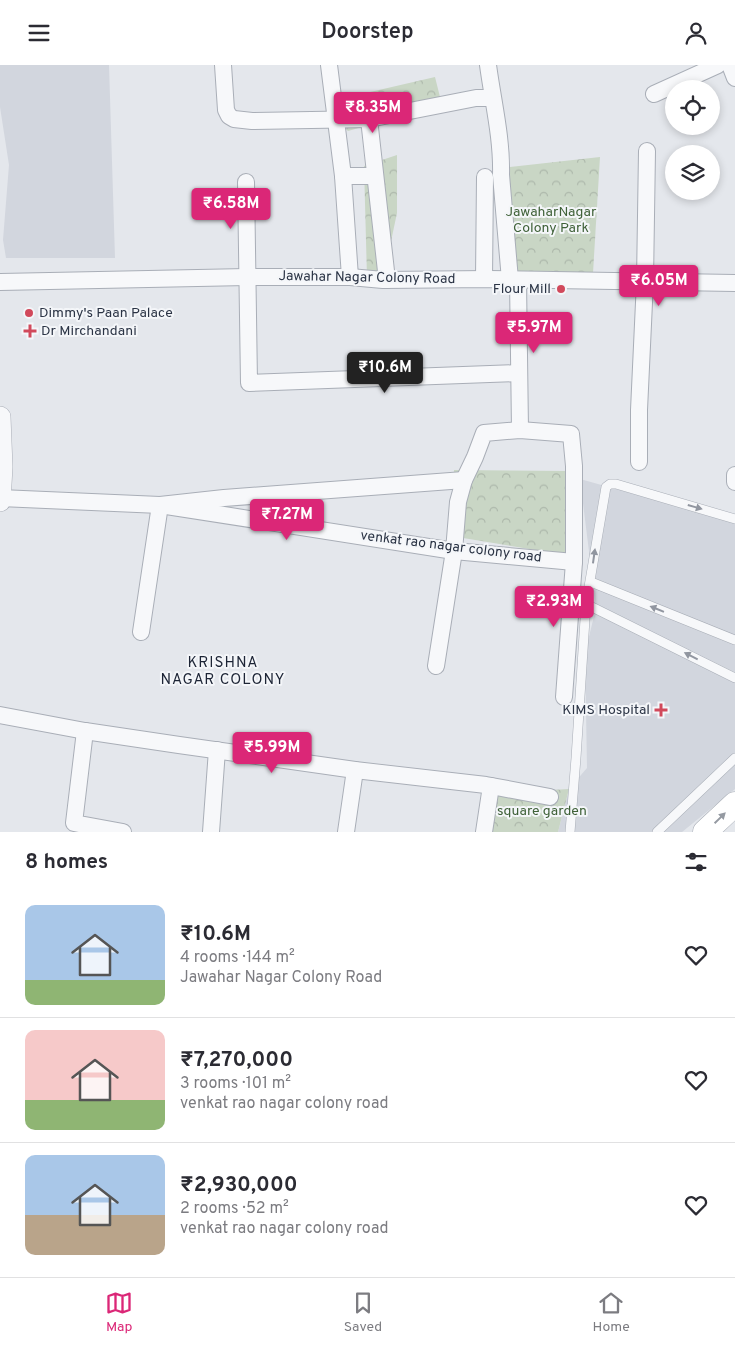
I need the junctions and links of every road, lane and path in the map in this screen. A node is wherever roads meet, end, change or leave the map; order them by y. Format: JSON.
{"nodes":[{"id":1,"x":223,"y":65,"type":"edge"},
{"id":2,"x":329,"y":65,"type":"edge"},
{"id":3,"x":488,"y":65,"type":"edge"},
{"id":4,"x":718,"y":65,"type":"edge"},
{"id":5,"x":730,"y":65,"type":"edge"},
{"id":6,"x":735,"y":78,"type":"edge"},
{"id":7,"x":654,"y":94,"type":"dead end"},
{"id":8,"x":492,"y":98,"type":"junction"},
{"id":9,"x":368,"y":119,"type":"junction"},
{"id":10,"x":336,"y":120,"type":"junction"},
{"id":11,"x":647,"y":151,"type":"dead end"},
{"id":12,"x":374,"y":176,"type":"junction"},
{"id":13,"x":342,"y":177,"type":"junction"},
{"id":14,"x":485,"y":177,"type":"dead end"},
{"id":15,"x":246,"y":182,"type":"dead end"},
{"id":16,"x":247,"y":277,"type":"junction"},
{"id":17,"x":350,"y":277,"type":"junction"},
{"id":18,"x":484,"y":279,"type":"junction"},
{"id":19,"x":386,"y":280,"type":"junction"},
{"id":20,"x":514,"y":280,"type":"junction"},
{"id":21,"x":645,"y":281,"type":"junction"},
{"id":22,"x":0,"y":282,"type":"edge"},
{"id":23,"x":735,"y":283,"type":"edge"},
{"id":24,"x":519,"y":373,"type":"junction"},
{"id":25,"x":0,"y":417,"type":"edge"},
{"id":26,"x":520,"y":430,"type":"junction"},
{"id":27,"x":639,"y":462,"type":"dead end"},
{"id":28,"x":735,"y":475,"type":"edge"},
{"id":29,"x":464,"y":480,"type":"junction"},
{"id":30,"x":735,"y":483,"type":"edge"},
{"id":31,"x":0,"y":499,"type":"edge"},
{"id":32,"x":160,"y":505,"type":"junction"},
{"id":33,"x":735,"y":519,"type":"edge"},
{"id":34,"x":454,"y":551,"type":"junction"},
{"id":35,"x":574,"y":562,"type":"junction"},
{"id":36,"x":590,"y":582,"type":"junction"},
{"id":37,"x":586,"y":604,"type":"junction"},
{"id":38,"x":141,"y":632,"type":"dead end"},
{"id":39,"x":735,"y":640,"type":"edge"},
{"id":40,"x":436,"y":666,"type":"dead end"},
{"id":41,"x":735,"y":678,"type":"edge"},
{"id":42,"x":564,"y":697,"type":"dead end"},
{"id":43,"x":0,"y":715,"type":"edge"},
{"id":44,"x":85,"y":731,"type":"junction"},
{"id":45,"x":217,"y":750,"type":"junction"},
{"id":46,"x":735,"y":758,"type":"edge"},
{"id":47,"x":355,"y":770,"type":"junction"},
{"id":48,"x":491,"y":786,"type":"junction"},
{"id":49,"x":550,"y":797,"type":"dead end"},
{"id":50,"x":735,"y":804,"type":"edge"},
{"id":51,"x":123,"y":832,"type":"edge"},
{"id":52,"x":211,"y":832,"type":"edge"},
{"id":53,"x":346,"y":832,"type":"edge"},
{"id":54,"x":484,"y":832,"type":"edge"},
{"id":55,"x":570,"y":832,"type":"edge"},
{"id":56,"x":658,"y":832,"type":"edge"},
{"id":57,"x":705,"y":832,"type":"edge"}],
"edges":[{"from":1,"to":10,"type":"street"},
{"from":2,"to":10,"type":"street"},
{"from":3,"to":8,"type":"street"},
{"from":4,"to":7,"type":"street"},
{"from":5,"to":6,"type":"street"},
{"from":8,"to":9,"type":"street"},
{"from":8,"to":20,"type":"street"},
{"from":9,"to":10,"type":"street"},
{"from":9,"to":12,"type":"street"},
{"from":10,"to":13,"type":"street"},
{"from":11,"to":21,"type":"street"},
{"from":12,"to":13,"type":"street"},
{"from":12,"to":19,"type":"street"},
{"from":13,"to":17,"type":"street"},
{"from":14,"to":18,"type":"street"},
{"from":15,"to":16,"type":"street"},
{"from":16,"to":17,"type":"street","name":"Jawahar Nagar Colony Road"},
{"from":16,"to":22,"type":"street","name":"Jawahar Nagar Colony Road"},
{"from":16,"to":24,"type":"street"},
{"from":17,"to":19,"type":"street","name":"Jawahar Nagar Colony Road"},
{"from":18,"to":19,"type":"street","name":"Jawahar Nagar Colony Road"},
{"from":18,"to":20,"type":"street","name":"Jawahar Nagar Colony Road"},
{"from":20,"to":21,"type":"street","name":"Jawahar Nagar Colony Road"},
{"from":20,"to":24,"type":"street"},
{"from":21,"to":23,"type":"street","name":"Jawahar Nagar Colony Road"},
{"from":21,"to":27,"type":"street"},
{"from":24,"to":26,"type":"street"},
{"from":25,"to":31,"type":"street"},
{"from":26,"to":29,"type":"street"},
{"from":26,"to":35,"type":"street"},
{"from":28,"to":30,"type":"street"},
{"from":29,"to":32,"type":"street"},
{"from":29,"to":34,"type":"street"},
{"from":31,"to":32,"type":"street","name":"venkat rao nagar colony road"},
{"from":32,"to":34,"type":"street","name":"venkat rao nagar colony road"},
{"from":32,"to":38,"type":"street"},
{"from":36,"to":33,"type":"lane","one_way":true},
{"from":34,"to":35,"type":"street","name":"venkat rao nagar colony road"},
{"from":34,"to":40,"type":"street"},
{"from":35,"to":42,"type":"street"},
{"from":36,"to":37,"type":"lane"},
{"from":39,"to":36,"type":"lane","one_way":true},
{"from":41,"to":37,"type":"lane","one_way":true},
{"from":37,"to":55,"type":"lane"},
{"from":43,"to":44,"type":"street"},
{"from":44,"to":45,"type":"street"},
{"from":44,"to":51,"type":"street"},
{"from":45,"to":47,"type":"street"},
{"from":45,"to":52,"type":"street"},
{"from":46,"to":56,"type":"lane"},
{"from":47,"to":48,"type":"street"},
{"from":47,"to":53,"type":"street"},
{"from":48,"to":49,"type":"street"},
{"from":48,"to":54,"type":"street"},
{"from":57,"to":50,"type":"main road","one_way":true}]}
